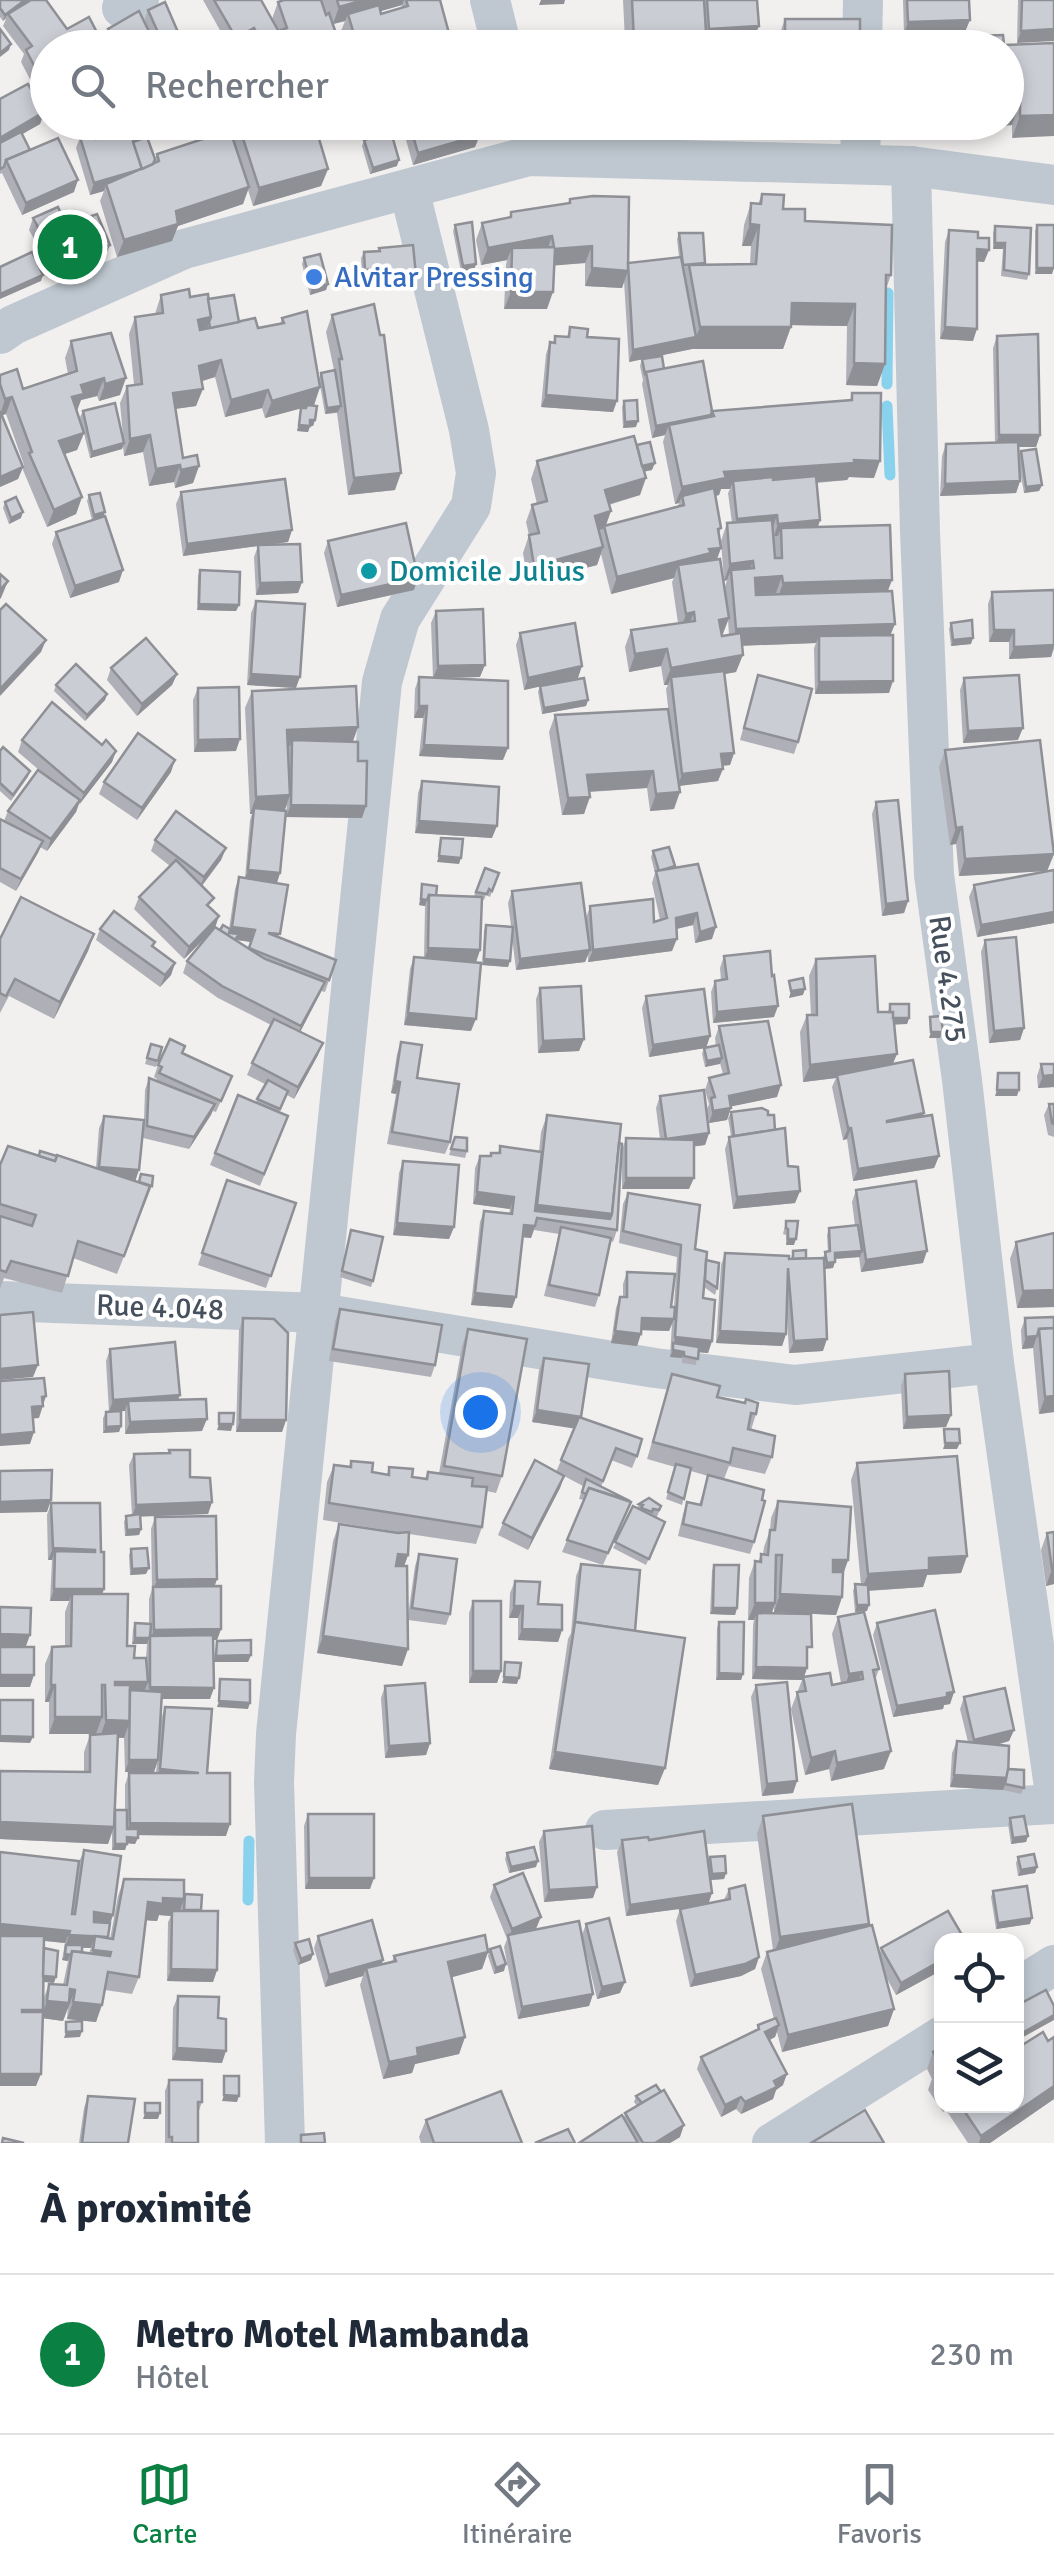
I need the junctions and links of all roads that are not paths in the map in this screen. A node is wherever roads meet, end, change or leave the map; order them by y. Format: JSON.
{"nodes":[{"id":1,"x":490,"y":0,"type":"edge"},
{"id":2,"x":863,"y":0,"type":"edge"},
{"id":3,"x":498,"y":30,"type":"edge"},
{"id":4,"x":862,"y":30,"type":"edge"},
{"id":5,"x":523,"y":140,"type":"edge"},
{"id":6,"x":538,"y":140,"type":"edge"},
{"id":7,"x":861,"y":140,"type":"edge"},
{"id":8,"x":860,"y":164,"type":"junction"},
{"id":9,"x":912,"y":166,"type":"junction"},
{"id":10,"x":1054,"y":184,"type":"edge"},
{"id":11,"x":409,"y":189,"type":"junction"},
{"id":12,"x":0,"y":334,"type":"edge"},
{"id":13,"x":0,"y":1301,"type":"edge"},
{"id":14,"x":320,"y":1313,"type":"junction"},
{"id":15,"x":994,"y":1362,"type":"junction"},
{"id":16,"x":1054,"y":1787,"type":"edge"},
{"id":17,"x":1054,"y":1804,"type":"edge"},
{"id":18,"x":605,"y":1830,"type":"dead end"},
{"id":19,"x":1054,"y":1965,"type":"edge"},
{"id":20,"x":1024,"y":1984,"type":"edge"},
{"id":21,"x":934,"y":2041,"type":"edge"},
{"id":22,"x":284,"y":2143,"type":"edge"},
{"id":23,"x":772,"y":2143,"type":"edge"}],
"edges":[{"from":1,"to":3,"type":"street"},
{"from":2,"to":4,"type":"street"},
{"from":5,"to":11,"type":"street"},
{"from":6,"to":8,"type":"street"},
{"from":7,"to":8,"type":"street"},
{"from":8,"to":9,"type":"street"},
{"from":9,"to":10,"type":"street"},
{"from":9,"to":15,"type":"street","name":"Rue 4.275"},
{"from":11,"to":12,"type":"street"},
{"from":11,"to":14,"type":"street"},
{"from":13,"to":14,"type":"street","name":"Rue 4.048"},
{"from":14,"to":15,"type":"street","name":"Rue 4.048"},
{"from":14,"to":22,"type":"street"},
{"from":15,"to":16,"type":"street","name":"Rue 4.275"},
{"from":17,"to":18,"type":"street"},
{"from":19,"to":20,"type":"street"},
{"from":21,"to":23,"type":"street"}]}
